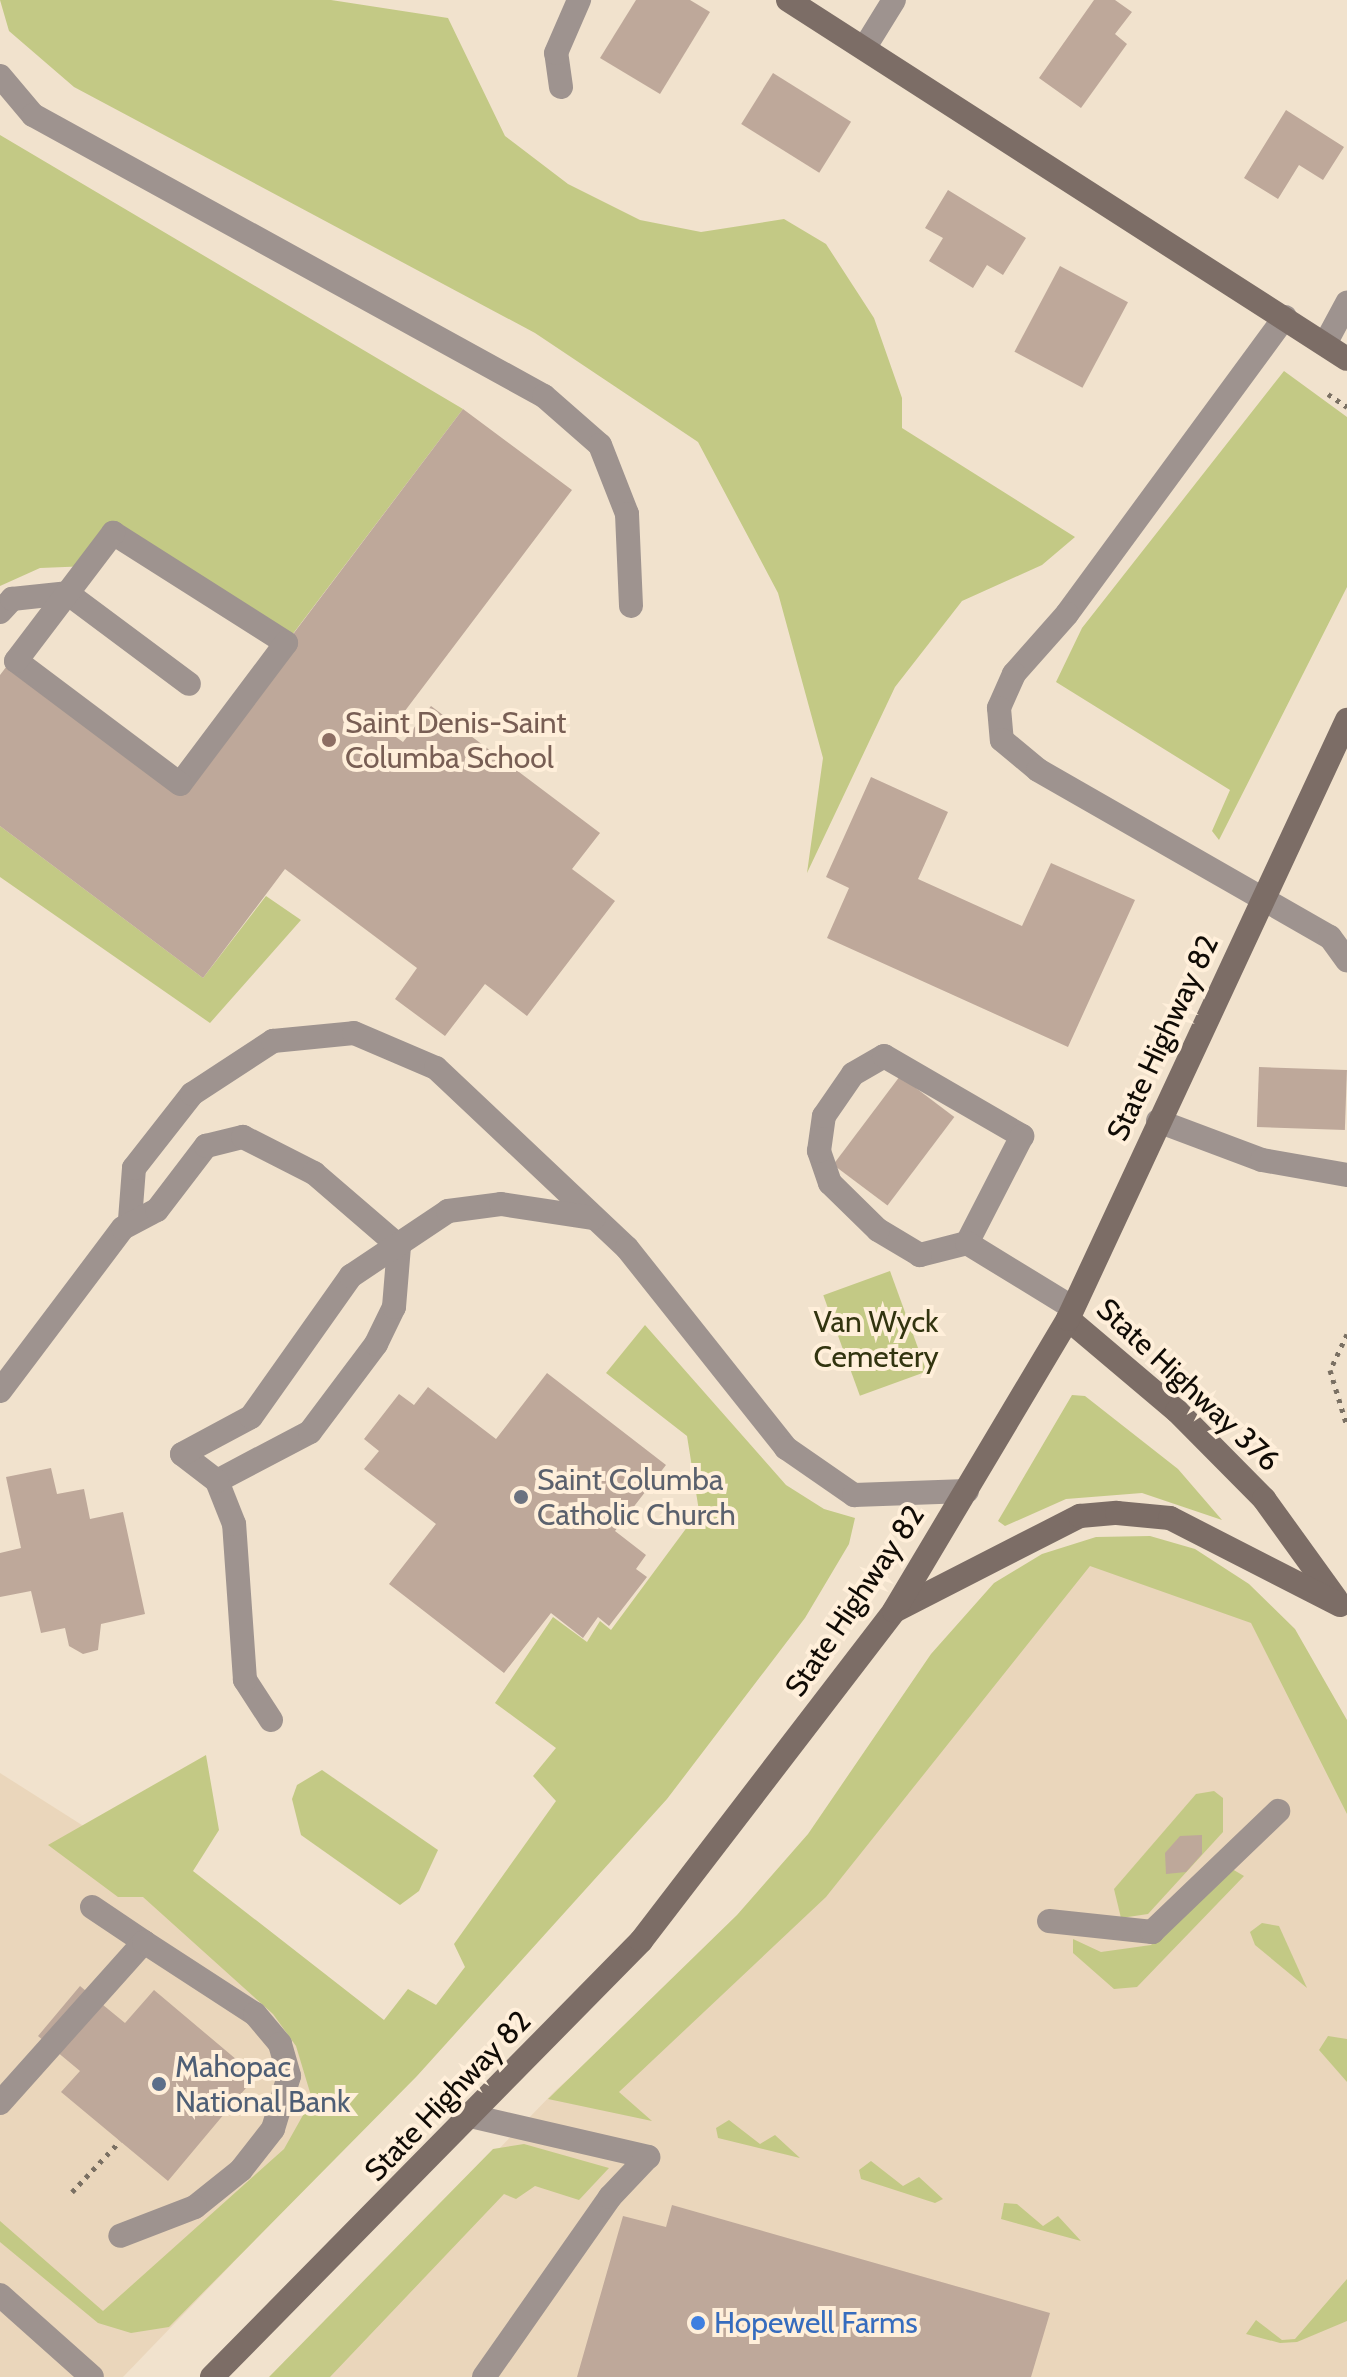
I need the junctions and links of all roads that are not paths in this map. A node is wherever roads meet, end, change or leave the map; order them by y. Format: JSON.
{"nodes":[{"id":1,"x":579,"y":0,"type":"edge"},
{"id":2,"x":788,"y":0,"type":"edge"},
{"id":3,"x":894,"y":0,"type":"edge"},
{"id":4,"x":865,"y":47,"type":"junction"},
{"id":5,"x":0,"y":76,"type":"edge"},
{"id":6,"x":561,"y":87,"type":"dead end"},
{"id":7,"x":1347,"y":303,"type":"edge"},
{"id":8,"x":1285,"y":317,"type":"junction"},
{"id":9,"x":1325,"y":344,"type":"junction"},
{"id":10,"x":1347,"y":359,"type":"edge"},
{"id":11,"x":67,"y":593,"type":"junction"},
{"id":12,"x":631,"y":606,"type":"dead end"},
{"id":13,"x":0,"y":612,"type":"edge"},
{"id":14,"x":189,"y":684,"type":"dead end"},
{"id":15,"x":1347,"y":720,"type":"edge"},
{"id":16,"x":1265,"y":898,"type":"junction"},
{"id":17,"x":1347,"y":960,"type":"edge"},
{"id":18,"x":1158,"y":1121,"type":"junction"},
{"id":19,"x":1347,"y":1175,"type":"edge"},
{"id":20,"x":594,"y":1218,"type":"junction"},
{"id":21,"x":130,"y":1220,"type":"junction"},
{"id":22,"x":967,"y":1243,"type":"junction"},
{"id":23,"x":399,"y":1246,"type":"junction"},
{"id":24,"x":1070,"y":1313,"type":"junction"},
{"id":25,"x":0,"y":1391,"type":"edge"},
{"id":26,"x":217,"y":1481,"type":"junction"},
{"id":27,"x":967,"y":1491,"type":"junction"},
{"id":28,"x":894,"y":1611,"type":"junction"},
{"id":29,"x":1344,"y":1611,"type":"edge"},
{"id":30,"x":271,"y":1720,"type":"dead end"},
{"id":31,"x":1278,"y":1811,"type":"dead end"},
{"id":32,"x":92,"y":1907,"type":"dead end"},
{"id":33,"x":1049,"y":1921,"type":"dead end"},
{"id":34,"x":144,"y":1942,"type":"junction"},
{"id":35,"x":0,"y":2103,"type":"edge"},
{"id":36,"x":475,"y":2117,"type":"junction"},
{"id":37,"x":120,"y":2236,"type":"dead end"},
{"id":38,"x":0,"y":2295,"type":"edge"},
{"id":39,"x":92,"y":2377,"type":"edge"},
{"id":40,"x":212,"y":2377,"type":"edge"},
{"id":41,"x":484,"y":2377,"type":"edge"}],
"edges":[{"from":1,"to":6,"type":"street"},
{"from":2,"to":4,"type":"main road"},
{"from":3,"to":4,"type":"street"},
{"from":4,"to":8,"type":"main road"},
{"from":5,"to":12,"type":"street"},
{"from":7,"to":9,"type":"street"},
{"from":8,"to":9,"type":"main road"},
{"from":8,"to":16,"type":"street"},
{"from":9,"to":10,"type":"main road"},
{"from":11,"to":11,"type":"street"},
{"from":11,"to":13,"type":"street"},
{"from":11,"to":14,"type":"street"},
{"from":15,"to":16,"type":"main road","name":"State Highway 82"},
{"from":16,"to":17,"type":"street"},
{"from":16,"to":18,"type":"main road","name":"State Highway 82"},
{"from":18,"to":19,"type":"street"},
{"from":18,"to":24,"type":"main road","name":"State Highway 82"},
{"from":20,"to":21,"type":"street"},
{"from":20,"to":23,"type":"street"},
{"from":20,"to":27,"type":"street"},
{"from":21,"to":23,"type":"street"},
{"from":21,"to":25,"type":"street"},
{"from":22,"to":22,"type":"street"},
{"from":22,"to":24,"type":"street"},
{"from":23,"to":26,"type":"street"},
{"from":23,"to":26,"type":"street"},
{"from":24,"to":27,"type":"main road","name":"State Highway 82"},
{"from":24,"to":29,"type":"main road","name":"State Highway 376"},
{"from":26,"to":30,"type":"street"},
{"from":27,"to":28,"type":"main road","name":"State Highway 82"},
{"from":28,"to":29,"type":"main road"},
{"from":28,"to":36,"type":"main road","name":"State Highway 82"},
{"from":31,"to":33,"type":"street"},
{"from":32,"to":34,"type":"street"},
{"from":34,"to":35,"type":"street"},
{"from":34,"to":37,"type":"street"},
{"from":36,"to":40,"type":"main road","name":"State Highway 82"},
{"from":36,"to":41,"type":"street"},
{"from":38,"to":39,"type":"street"}]}
